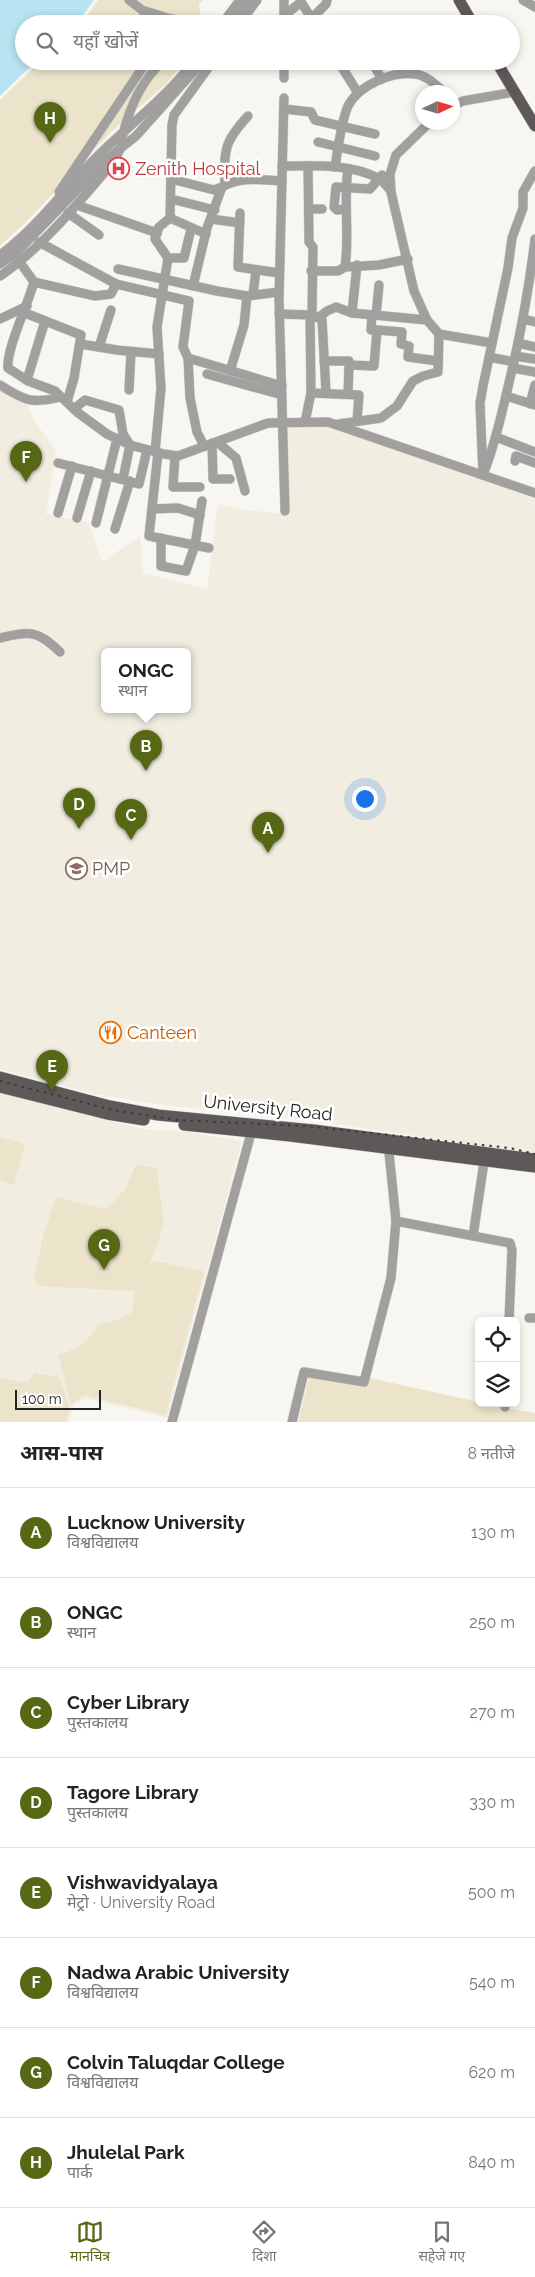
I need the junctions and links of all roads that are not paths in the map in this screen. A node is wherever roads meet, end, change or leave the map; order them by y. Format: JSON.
{"nodes":[{"id":1,"x":129,"y":0,"type":"edge"},
{"id":2,"x":240,"y":0,"type":"edge"},
{"id":3,"x":249,"y":0,"type":"edge"},
{"id":4,"x":257,"y":0,"type":"edge"},
{"id":5,"x":284,"y":0,"type":"edge"},
{"id":6,"x":327,"y":0,"type":"edge"},
{"id":7,"x":459,"y":0,"type":"edge"},
{"id":8,"x":523,"y":0,"type":"edge"},
{"id":9,"x":302,"y":1,"type":"edge"},
{"id":10,"x":535,"y":7,"type":"edge"},
{"id":11,"x":141,"y":9,"type":"junction"},
{"id":12,"x":145,"y":15,"type":"edge"},
{"id":13,"x":159,"y":15,"type":"edge"},
{"id":14,"x":229,"y":15,"type":"edge"},
{"id":15,"x":238,"y":15,"type":"edge"},
{"id":16,"x":246,"y":15,"type":"edge"},
{"id":17,"x":284,"y":15,"type":"edge"},
{"id":18,"x":289,"y":15,"type":"edge"},
{"id":19,"x":310,"y":15,"type":"edge"},
{"id":20,"x":318,"y":15,"type":"edge"},
{"id":21,"x":468,"y":15,"type":"edge"},
{"id":22,"x":141,"y":70,"type":"edge"},
{"id":23,"x":155,"y":70,"type":"edge"},
{"id":24,"x":187,"y":70,"type":"edge"},
{"id":25,"x":195,"y":70,"type":"edge"},
{"id":26,"x":204,"y":70,"type":"edge"},
{"id":27,"x":206,"y":70,"type":"edge"},
{"id":28,"x":285,"y":70,"type":"edge"},
{"id":29,"x":344,"y":70,"type":"edge"},
{"id":30,"x":376,"y":70,"type":"edge"},
{"id":31,"x":501,"y":70,"type":"edge"},
{"id":32,"x":284,"y":78,"type":"dead end"},
{"id":33,"x":382,"y":79,"type":"junction"},
{"id":34,"x":436,"y":85,"type":"edge"},
{"id":35,"x":514,"y":92,"type":"junction"},
{"id":36,"x":358,"y":93,"type":"junction"},
{"id":37,"x":175,"y":94,"type":"junction"},
{"id":38,"x":284,"y":98,"type":"dead end"},
{"id":39,"x":460,"y":102,"type":"edge"},
{"id":40,"x":284,"y":109,"type":"junction"},
{"id":41,"x":248,"y":116,"type":"dead end"},
{"id":42,"x":534,"y":124,"type":"edge"},
{"id":43,"x":343,"y":127,"type":"junction"},
{"id":44,"x":422,"y":130,"type":"edge"},
{"id":45,"x":375,"y":134,"type":"dead end"},
{"id":46,"x":122,"y":135,"type":"junction"},
{"id":47,"x":318,"y":142,"type":"dead end"},
{"id":48,"x":339,"y":147,"type":"junction"},
{"id":49,"x":120,"y":149,"type":"junction"},
{"id":50,"x":374,"y":156,"type":"dead end"},
{"id":51,"x":282,"y":166,"type":"junction"},
{"id":52,"x":308,"y":166,"type":"junction"},
{"id":53,"x":334,"y":167,"type":"junction"},
{"id":54,"x":348,"y":169,"type":"junction"},
{"id":55,"x":535,"y":171,"type":"edge"},
{"id":56,"x":390,"y":174,"type":"junction"},
{"id":57,"x":380,"y":178,"type":"junction"},
{"id":58,"x":171,"y":179,"type":"junction"},
{"id":59,"x":282,"y":181,"type":"junction"},
{"id":60,"x":224,"y":186,"type":"junction"},
{"id":61,"x":345,"y":188,"type":"junction"},
{"id":62,"x":391,"y":192,"type":"junction"},
{"id":63,"x":171,"y":199,"type":"junction"},
{"id":64,"x":77,"y":205,"type":"junction"},
{"id":65,"x":48,"y":209,"type":"junction"},
{"id":66,"x":309,"y":209,"type":"junction"},
{"id":67,"x":322,"y":209,"type":"dead end"},
{"id":68,"x":214,"y":210,"type":"junction"},
{"id":69,"x":68,"y":213,"type":"junction"},
{"id":70,"x":240,"y":213,"type":"dead end"},
{"id":71,"x":170,"y":218,"type":"junction"},
{"id":72,"x":240,"y":223,"type":"junction"},
{"id":73,"x":208,"y":227,"type":"junction"},
{"id":74,"x":191,"y":229,"type":"junction"},
{"id":75,"x":157,"y":233,"type":"junction"},
{"id":76,"x":99,"y":234,"type":"dead end"},
{"id":77,"x":535,"y":239,"type":"edge"},
{"id":78,"x":39,"y":242,"type":"junction"},
{"id":79,"x":0,"y":255,"type":"edge"},
{"id":80,"x":168,"y":258,"type":"junction"},
{"id":81,"x":408,"y":260,"type":"junction"},
{"id":82,"x":19,"y":261,"type":"junction"},
{"id":83,"x":0,"y":264,"type":"edge"},
{"id":84,"x":357,"y":265,"type":"junction"},
{"id":85,"x":345,"y":266,"type":"junction"},
{"id":86,"x":118,"y":269,"type":"dead end"},
{"id":87,"x":256,"y":270,"type":"junction"},
{"id":88,"x":279,"y":272,"type":"junction"},
{"id":89,"x":311,"y":272,"type":"junction"},
{"id":90,"x":0,"y":276,"type":"edge"},
{"id":91,"x":164,"y":279,"type":"junction"},
{"id":92,"x":34,"y":282,"type":"junction"},
{"id":93,"x":116,"y":284,"type":"junction"},
{"id":94,"x":379,"y":285,"type":"dead end"},
{"id":95,"x":194,"y":286,"type":"junction"},
{"id":96,"x":279,"y":292,"type":"junction"},
{"id":97,"x":162,"y":296,"type":"junction"},
{"id":98,"x":250,"y":296,"type":"junction"},
{"id":99,"x":26,"y":310,"type":"junction"},
{"id":100,"x":111,"y":310,"type":"dead end"},
{"id":101,"x":352,"y":313,"type":"junction"},
{"id":102,"x":279,"y":314,"type":"junction"},
{"id":103,"x":374,"y":315,"type":"junction"},
{"id":104,"x":313,"y":316,"type":"junction"},
{"id":105,"x":523,"y":319,"type":"junction"},
{"id":106,"x":0,"y":320,"type":"edge"},
{"id":107,"x":427,"y":320,"type":"junction"},
{"id":108,"x":46,"y":321,"type":"junction"},
{"id":109,"x":535,"y":322,"type":"edge"},
{"id":110,"x":377,"y":330,"type":"junction"},
{"id":111,"x":439,"y":334,"type":"junction"},
{"id":112,"x":492,"y":343,"type":"junction"},
{"id":113,"x":518,"y":343,"type":"junction"},
{"id":114,"x":80,"y":344,"type":"junction"},
{"id":115,"x":99,"y":347,"type":"junction"},
{"id":116,"x":535,"y":347,"type":"edge"},
{"id":117,"x":131,"y":352,"type":"junction"},
{"id":118,"x":159,"y":354,"type":"junction"},
{"id":119,"x":489,"y":357,"type":"junction"},
{"id":120,"x":188,"y":358,"type":"junction"},
{"id":121,"x":535,"y":359,"type":"edge"},
{"id":122,"x":324,"y":361,"type":"junction"},
{"id":123,"x":438,"y":361,"type":"junction"},
{"id":124,"x":516,"y":362,"type":"junction"},
{"id":125,"x":349,"y":365,"type":"junction"},
{"id":126,"x":230,"y":372,"type":"junction"},
{"id":127,"x":535,"y":372,"type":"edge"},
{"id":128,"x":207,"y":374,"type":"dead end"},
{"id":129,"x":27,"y":380,"type":"junction"},
{"id":130,"x":0,"y":384,"type":"edge"},
{"id":131,"x":535,"y":384,"type":"edge"},
{"id":132,"x":129,"y":390,"type":"dead end"},
{"id":133,"x":282,"y":391,"type":"junction"},
{"id":134,"x":326,"y":392,"type":"junction"},
{"id":135,"x":311,"y":393,"type":"junction"},
{"id":136,"x":348,"y":394,"type":"junction"},
{"id":137,"x":506,"y":396,"type":"junction"},
{"id":138,"x":67,"y":403,"type":"junction"},
{"id":139,"x":533,"y":405,"type":"edge"},
{"id":140,"x":357,"y":420,"type":"junction"},
{"id":141,"x":305,"y":422,"type":"junction"},
{"id":142,"x":282,"y":423,"type":"junction"},
{"id":143,"x":338,"y":424,"type":"junction"},
{"id":144,"x":496,"y":437,"type":"junction"},
{"id":145,"x":117,"y":439,"type":"junction"},
{"id":146,"x":211,"y":444,"type":"junction"},
{"id":147,"x":130,"y":445,"type":"junction"},
{"id":148,"x":519,"y":446,"type":"junction"},
{"id":149,"x":153,"y":451,"type":"junction"},
{"id":150,"x":535,"y":452,"type":"edge"},
{"id":151,"x":175,"y":456,"type":"junction"},
{"id":152,"x":58,"y":462,"type":"dead end"},
{"id":153,"x":535,"y":463,"type":"edge"},
{"id":154,"x":72,"y":466,"type":"junction"},
{"id":155,"x":91,"y":470,"type":"junction"},
{"id":156,"x":108,"y":475,"type":"junction"},
{"id":157,"x":483,"y":475,"type":"junction"},
{"id":158,"x":126,"y":480,"type":"junction"},
{"id":159,"x":230,"y":480,"type":"dead end"},
{"id":160,"x":200,"y":487,"type":"dead end"},
{"id":161,"x":245,"y":491,"type":"dead end"},
{"id":162,"x":535,"y":492,"type":"edge"},
{"id":163,"x":202,"y":501,"type":"dead end"},
{"id":164,"x":152,"y":509,"type":"junction"},
{"id":165,"x":286,"y":511,"type":"dead end"},
{"id":166,"x":58,"y":513,"type":"dead end"},
{"id":167,"x":200,"y":516,"type":"junction"},
{"id":168,"x":77,"y":518,"type":"dead end"},
{"id":169,"x":96,"y":523,"type":"dead end"},
{"id":170,"x":115,"y":529,"type":"dead end"},
{"id":171,"x":160,"y":538,"type":"junction"},
{"id":172,"x":195,"y":545,"type":"junction"},
{"id":173,"x":209,"y":548,"type":"dead end"},
{"id":174,"x":0,"y":638,"type":"edge"},
{"id":175,"x":60,"y":652,"type":"dead end"},
{"id":176,"x":0,"y":1077,"type":"edge"},
{"id":177,"x":0,"y":1087,"type":"edge"},
{"id":178,"x":253,"y":1128,"type":"junction"},
{"id":179,"x":388,"y":1145,"type":"junction"},
{"id":180,"x":535,"y":1159,"type":"edge"},
{"id":181,"x":484,"y":1162,"type":"junction"},
{"id":182,"x":535,"y":1168,"type":"edge"},
{"id":183,"x":396,"y":1221,"type":"junction"},
{"id":184,"x":472,"y":1236,"type":"junction"},
{"id":185,"x":509,"y":1317,"type":"edge"},
{"id":186,"x":172,"y":1422,"type":"edge"},
{"id":187,"x":292,"y":1422,"type":"edge"}],
"edges":[{"from":1,"to":11,"type":"street"},
{"from":2,"to":14,"type":"street"},
{"from":3,"to":15,"type":"street"},
{"from":4,"to":16,"type":"street"},
{"from":5,"to":17,"type":"street"},
{"from":6,"to":20,"type":"street"},
{"from":7,"to":21,"type":"main road"},
{"from":8,"to":10,"type":"street"},
{"from":9,"to":18,"type":"street"},
{"from":9,"to":19,"type":"street"},
{"from":11,"to":12,"type":"street"},
{"from":11,"to":13,"type":"street"},
{"from":22,"to":65,"type":"street"},
{"from":23,"to":46,"type":"street"},
{"from":24,"to":46,"type":"street"},
{"from":25,"to":37,"type":"street"},
{"from":26,"to":37,"type":"street"},
{"from":27,"to":58,"type":"street"},
{"from":28,"to":32,"type":"street"},
{"from":29,"to":36,"type":"street"},
{"from":30,"to":33,"type":"street"},
{"from":31,"to":35,"type":"main road"},
{"from":33,"to":34,"type":"street"},
{"from":33,"to":36,"type":"street"},
{"from":35,"to":39,"type":"street"},
{"from":35,"to":42,"type":"main road"},
{"from":36,"to":43,"type":"street"},
{"from":37,"to":49,"type":"street"},
{"from":38,"to":40,"type":"street"},
{"from":40,"to":43,"type":"street"},
{"from":40,"to":51,"type":"street"},
{"from":41,"to":60,"type":"street"},
{"from":43,"to":45,"type":"street"},
{"from":43,"to":48,"type":"street"},
{"from":44,"to":56,"type":"street"},
{"from":46,"to":49,"type":"street"},
{"from":46,"to":65,"type":"street"},
{"from":47,"to":48,"type":"street"},
{"from":48,"to":50,"type":"street"},
{"from":48,"to":53,"type":"street"},
{"from":49,"to":64,"type":"street"},
{"from":49,"to":83,"type":"street"},
{"from":51,"to":52,"type":"street"},
{"from":51,"to":59,"type":"street"},
{"from":52,"to":53,"type":"street"},
{"from":52,"to":66,"type":"street"},
{"from":53,"to":54,"type":"street"},
{"from":54,"to":57,"type":"street"},
{"from":54,"to":61,"type":"street"},
{"from":55,"to":112,"type":"street"},
{"from":56,"to":57,"type":"street"},
{"from":56,"to":62,"type":"street"},
{"from":57,"to":61,"type":"street"},
{"from":57,"to":62,"type":"street"},
{"from":58,"to":60,"type":"street"},
{"from":58,"to":63,"type":"street"},
{"from":59,"to":60,"type":"street"},
{"from":59,"to":88,"type":"street"},
{"from":60,"to":68,"type":"street"},
{"from":61,"to":85,"type":"street"},
{"from":62,"to":81,"type":"street"},
{"from":63,"to":68,"type":"street"},
{"from":63,"to":71,"type":"street"},
{"from":64,"to":69,"type":"street"},
{"from":64,"to":75,"type":"street"},
{"from":65,"to":79,"type":"street"},
{"from":66,"to":67,"type":"street"},
{"from":66,"to":89,"type":"street"},
{"from":68,"to":73,"type":"street"},
{"from":69,"to":76,"type":"street"},
{"from":69,"to":78,"type":"street"},
{"from":70,"to":72,"type":"street"},
{"from":71,"to":74,"type":"street"},
{"from":71,"to":75,"type":"street"},
{"from":72,"to":73,"type":"street"},
{"from":72,"to":87,"type":"street"},
{"from":73,"to":74,"type":"street"},
{"from":73,"to":95,"type":"street"},
{"from":74,"to":80,"type":"street"},
{"from":75,"to":80,"type":"street"},
{"from":77,"to":105,"type":"street"},
{"from":78,"to":82,"type":"street"},
{"from":78,"to":93,"type":"street"},
{"from":80,"to":91,"type":"street"},
{"from":81,"to":84,"type":"street"},
{"from":81,"to":107,"type":"street"},
{"from":82,"to":90,"type":"street"},
{"from":82,"to":92,"type":"street"},
{"from":84,"to":85,"type":"street"},
{"from":84,"to":101,"type":"street"},
{"from":85,"to":89,"type":"street"},
{"from":86,"to":91,"type":"street"},
{"from":87,"to":88,"type":"street"},
{"from":87,"to":98,"type":"street"},
{"from":88,"to":96,"type":"street"},
{"from":89,"to":104,"type":"street"},
{"from":91,"to":95,"type":"street"},
{"from":91,"to":97,"type":"street"},
{"from":92,"to":93,"type":"street"},
{"from":92,"to":99,"type":"street"},
{"from":93,"to":97,"type":"street"},
{"from":94,"to":103,"type":"street"},
{"from":95,"to":98,"type":"street"},
{"from":96,"to":98,"type":"street"},
{"from":96,"to":102,"type":"street"},
{"from":97,"to":118,"type":"street"},
{"from":97,"to":120,"type":"street"},
{"from":98,"to":126,"type":"street"},
{"from":99,"to":106,"type":"street"},
{"from":99,"to":108,"type":"street"},
{"from":99,"to":129,"type":"street"},
{"from":100,"to":115,"type":"street"},
{"from":101,"to":103,"type":"street"},
{"from":101,"to":104,"type":"street"},
{"from":102,"to":104,"type":"street"},
{"from":102,"to":133,"type":"street"},
{"from":103,"to":107,"type":"street"},
{"from":103,"to":110,"type":"street"},
{"from":104,"to":122,"type":"street"},
{"from":104,"to":135,"type":"street"},
{"from":105,"to":109,"type":"street"},
{"from":105,"to":113,"type":"street"},
{"from":107,"to":111,"type":"street"},
{"from":108,"to":114,"type":"street"},
{"from":108,"to":129,"type":"street"},
{"from":110,"to":123,"type":"street"},
{"from":110,"to":125,"type":"street"},
{"from":111,"to":112,"type":"street"},
{"from":111,"to":123,"type":"street"},
{"from":112,"to":119,"type":"street"},
{"from":113,"to":116,"type":"street"},
{"from":113,"to":124,"type":"street"},
{"from":114,"to":115,"type":"street"},
{"from":114,"to":138,"type":"street"},
{"from":115,"to":117,"type":"street"},
{"from":117,"to":118,"type":"street"},
{"from":117,"to":132,"type":"street"},
{"from":118,"to":149,"type":"street"},
{"from":119,"to":124,"type":"street"},
{"from":119,"to":157,"type":"street"},
{"from":120,"to":126,"type":"street"},
{"from":120,"to":146,"type":"street"},
{"from":121,"to":124,"type":"street"},
{"from":122,"to":125,"type":"street"},
{"from":122,"to":134,"type":"street"},
{"from":123,"to":140,"type":"street"},
{"from":124,"to":127,"type":"street"},
{"from":124,"to":137,"type":"street"},
{"from":125,"to":136,"type":"street"},
{"from":126,"to":133,"type":"street"},
{"from":128,"to":133,"type":"street"},
{"from":129,"to":138,"type":"street"},
{"from":130,"to":138,"type":"street"},
{"from":131,"to":139,"type":"street"},
{"from":133,"to":142,"type":"street"},
{"from":134,"to":135,"type":"street"},
{"from":134,"to":136,"type":"street"},
{"from":135,"to":141,"type":"street"},
{"from":136,"to":140,"type":"street"},
{"from":137,"to":139,"type":"street"},
{"from":137,"to":144,"type":"street"},
{"from":138,"to":145,"type":"street"},
{"from":138,"to":147,"type":"street"},
{"from":140,"to":143,"type":"street"},
{"from":141,"to":142,"type":"street"},
{"from":141,"to":143,"type":"street"},
{"from":142,"to":146,"type":"street"},
{"from":142,"to":165,"type":"street"},
{"from":143,"to":157,"type":"street"},
{"from":144,"to":148,"type":"street"},
{"from":144,"to":157,"type":"street"},
{"from":145,"to":147,"type":"street"},
{"from":145,"to":156,"type":"street"},
{"from":146,"to":151,"type":"street"},
{"from":146,"to":159,"type":"street"},
{"from":146,"to":161,"type":"street"},
{"from":147,"to":149,"type":"street"},
{"from":147,"to":158,"type":"street"},
{"from":148,"to":150,"type":"street"},
{"from":148,"to":153,"type":"street"},
{"from":149,"to":151,"type":"street"},
{"from":149,"to":158,"type":"street"},
{"from":149,"to":164,"type":"street"},
{"from":151,"to":160,"type":"street"},
{"from":152,"to":154,"type":"street"},
{"from":154,"to":155,"type":"street"},
{"from":154,"to":166,"type":"street"},
{"from":155,"to":156,"type":"street"},
{"from":155,"to":168,"type":"street"},
{"from":156,"to":158,"type":"street"},
{"from":156,"to":169,"type":"street"},
{"from":157,"to":162,"type":"street"},
{"from":158,"to":170,"type":"street"},
{"from":163,"to":167,"type":"street"},
{"from":164,"to":167,"type":"street"},
{"from":164,"to":171,"type":"street"},
{"from":167,"to":172,"type":"street"},
{"from":171,"to":172,"type":"street"},
{"from":171,"to":172,"type":"street"},
{"from":172,"to":173,"type":"street"},
{"from":174,"to":175,"type":"street"},
{"from":176,"to":178,"type":"main road","name":"University Road"},
{"from":177,"to":178,"type":"main road","name":"University Road"},
{"from":178,"to":179,"type":"main road","name":"University Road"},
{"from":178,"to":186,"type":"street"},
{"from":179,"to":180,"type":"main road","name":"University Road"},
{"from":179,"to":181,"type":"main road","name":"University Road"},
{"from":179,"to":183,"type":"street"},
{"from":181,"to":182,"type":"main road","name":"University Road"},
{"from":181,"to":184,"type":"street"},
{"from":183,"to":184,"type":"street"},
{"from":183,"to":187,"type":"street"},
{"from":184,"to":185,"type":"street"}]}
